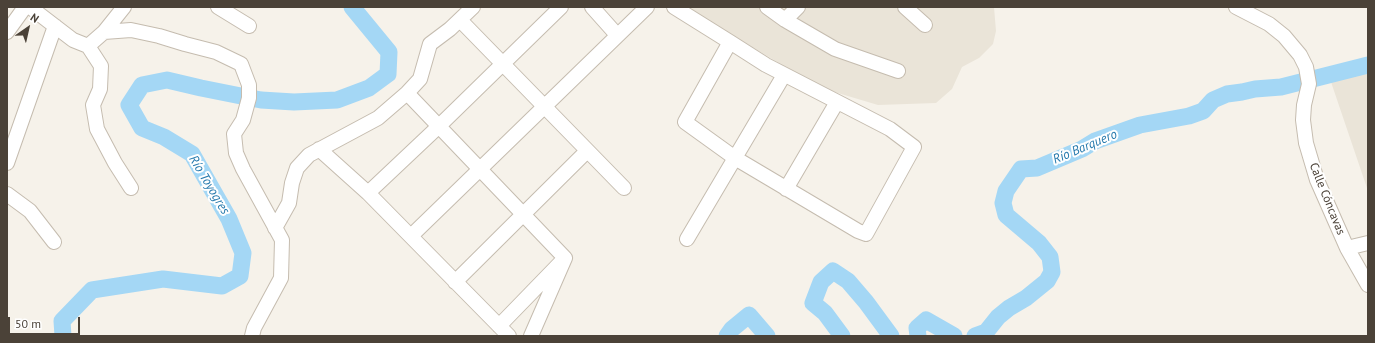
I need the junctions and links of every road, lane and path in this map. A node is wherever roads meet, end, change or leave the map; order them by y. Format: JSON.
{"nodes":[{"id":1,"x":25,"y":7,"type":"edge"},
{"id":2,"x":30,"y":7,"type":"edge"},
{"id":3,"x":124,"y":7,"type":"edge"},
{"id":4,"x":218,"y":7,"type":"edge"},
{"id":5,"x":473,"y":7,"type":"edge"},
{"id":6,"x":561,"y":7,"type":"edge"},
{"id":7,"x":592,"y":7,"type":"edge"},
{"id":8,"x":647,"y":7,"type":"edge"},
{"id":9,"x":674,"y":7,"type":"edge"},
{"id":10,"x":767,"y":7,"type":"edge"},
{"id":11,"x":798,"y":7,"type":"edge"},
{"id":12,"x":905,"y":7,"type":"edge"},
{"id":13,"x":1236,"y":7,"type":"edge"},
{"id":14,"x":460,"y":20,"type":"junction"},
{"id":15,"x":785,"y":20,"type":"junction"},
{"id":16,"x":925,"y":25,"type":"dead end"},
{"id":17,"x":55,"y":26,"type":"junction"},
{"id":18,"x":249,"y":26,"type":"dead end"},
{"id":19,"x":7,"y":32,"type":"edge"},
{"id":20,"x":104,"y":32,"type":"junction"},
{"id":21,"x":617,"y":35,"type":"junction"},
{"id":22,"x":730,"y":42,"type":"junction"},
{"id":23,"x":88,"y":46,"type":"junction"},
{"id":24,"x":502,"y":64,"type":"junction"},
{"id":25,"x":898,"y":71,"type":"dead end"},
{"id":26,"x":784,"y":75,"type":"junction"},
{"id":27,"x":407,"y":93,"type":"junction"},
{"id":28,"x":837,"y":102,"type":"junction"},
{"id":29,"x":544,"y":107,"type":"junction"},
{"id":30,"x":438,"y":127,"type":"junction"},
{"id":31,"x":320,"y":149,"type":"junction"},
{"id":32,"x":587,"y":151,"type":"junction"},
{"id":33,"x":735,"y":158,"type":"junction"},
{"id":34,"x":7,"y":163,"type":"edge"},
{"id":35,"x":480,"y":168,"type":"junction"},
{"id":36,"x":131,"y":188,"type":"dead end"},
{"id":37,"x":624,"y":188,"type":"dead end"},
{"id":38,"x":786,"y":189,"type":"junction"},
{"id":39,"x":368,"y":193,"type":"junction"},
{"id":40,"x":7,"y":194,"type":"edge"},
{"id":41,"x":523,"y":214,"type":"junction"},
{"id":42,"x":275,"y":228,"type":"junction"},
{"id":43,"x":411,"y":236,"type":"junction"},
{"id":44,"x":687,"y":239,"type":"dead end"},
{"id":45,"x":54,"y":242,"type":"dead end"},
{"id":46,"x":1368,"y":243,"type":"edge"},
{"id":47,"x":1347,"y":248,"type":"junction"},
{"id":48,"x":565,"y":258,"type":"junction"},
{"id":49,"x":455,"y":282,"type":"junction"},
{"id":50,"x":1368,"y":285,"type":"edge"},
{"id":51,"x":499,"y":326,"type":"junction"},
{"id":52,"x":252,"y":336,"type":"edge"},
{"id":53,"x":509,"y":336,"type":"edge"},
{"id":54,"x":531,"y":336,"type":"edge"}],
"edges":[{"from":1,"to":19,"type":"street"},
{"from":2,"to":17,"type":"street"},
{"from":3,"to":20,"type":"street"},
{"from":4,"to":18,"type":"street"},
{"from":5,"to":14,"type":"street"},
{"from":6,"to":24,"type":"street"},
{"from":7,"to":21,"type":"street"},
{"from":8,"to":21,"type":"street"},
{"from":9,"to":22,"type":"street"},
{"from":10,"to":15,"type":"street"},
{"from":11,"to":15,"type":"street"},
{"from":12,"to":16,"type":"street"},
{"from":13,"to":47,"type":"street","name":"Calle Cóncavas"},
{"from":14,"to":24,"type":"street"},
{"from":14,"to":27,"type":"street"},
{"from":15,"to":25,"type":"street"},
{"from":17,"to":23,"type":"street"},
{"from":17,"to":34,"type":"street"},
{"from":20,"to":23,"type":"street"},
{"from":20,"to":42,"type":"street"},
{"from":21,"to":29,"type":"street"},
{"from":22,"to":26,"type":"street"},
{"from":22,"to":33,"type":"street"},
{"from":23,"to":36,"type":"street"},
{"from":24,"to":29,"type":"street"},
{"from":24,"to":30,"type":"street"},
{"from":26,"to":28,"type":"street"},
{"from":26,"to":33,"type":"street"},
{"from":27,"to":30,"type":"street"},
{"from":27,"to":31,"type":"street"},
{"from":28,"to":38,"type":"street"},
{"from":28,"to":38,"type":"street"},
{"from":29,"to":32,"type":"street"},
{"from":29,"to":35,"type":"street"},
{"from":30,"to":35,"type":"street"},
{"from":30,"to":39,"type":"street"},
{"from":31,"to":39,"type":"street"},
{"from":31,"to":42,"type":"street"},
{"from":32,"to":37,"type":"street"},
{"from":32,"to":41,"type":"street"},
{"from":33,"to":38,"type":"street"},
{"from":33,"to":44,"type":"street"},
{"from":35,"to":41,"type":"street"},
{"from":35,"to":43,"type":"street"},
{"from":39,"to":43,"type":"street"},
{"from":40,"to":45,"type":"street"},
{"from":41,"to":48,"type":"street"},
{"from":41,"to":49,"type":"street"},
{"from":42,"to":52,"type":"street"},
{"from":43,"to":49,"type":"street"},
{"from":46,"to":47,"type":"street"},
{"from":47,"to":50,"type":"street","name":"Calle Cóncavas"},
{"from":48,"to":51,"type":"street"},
{"from":48,"to":54,"type":"street"},
{"from":49,"to":51,"type":"street"},
{"from":51,"to":53,"type":"street"}]}
